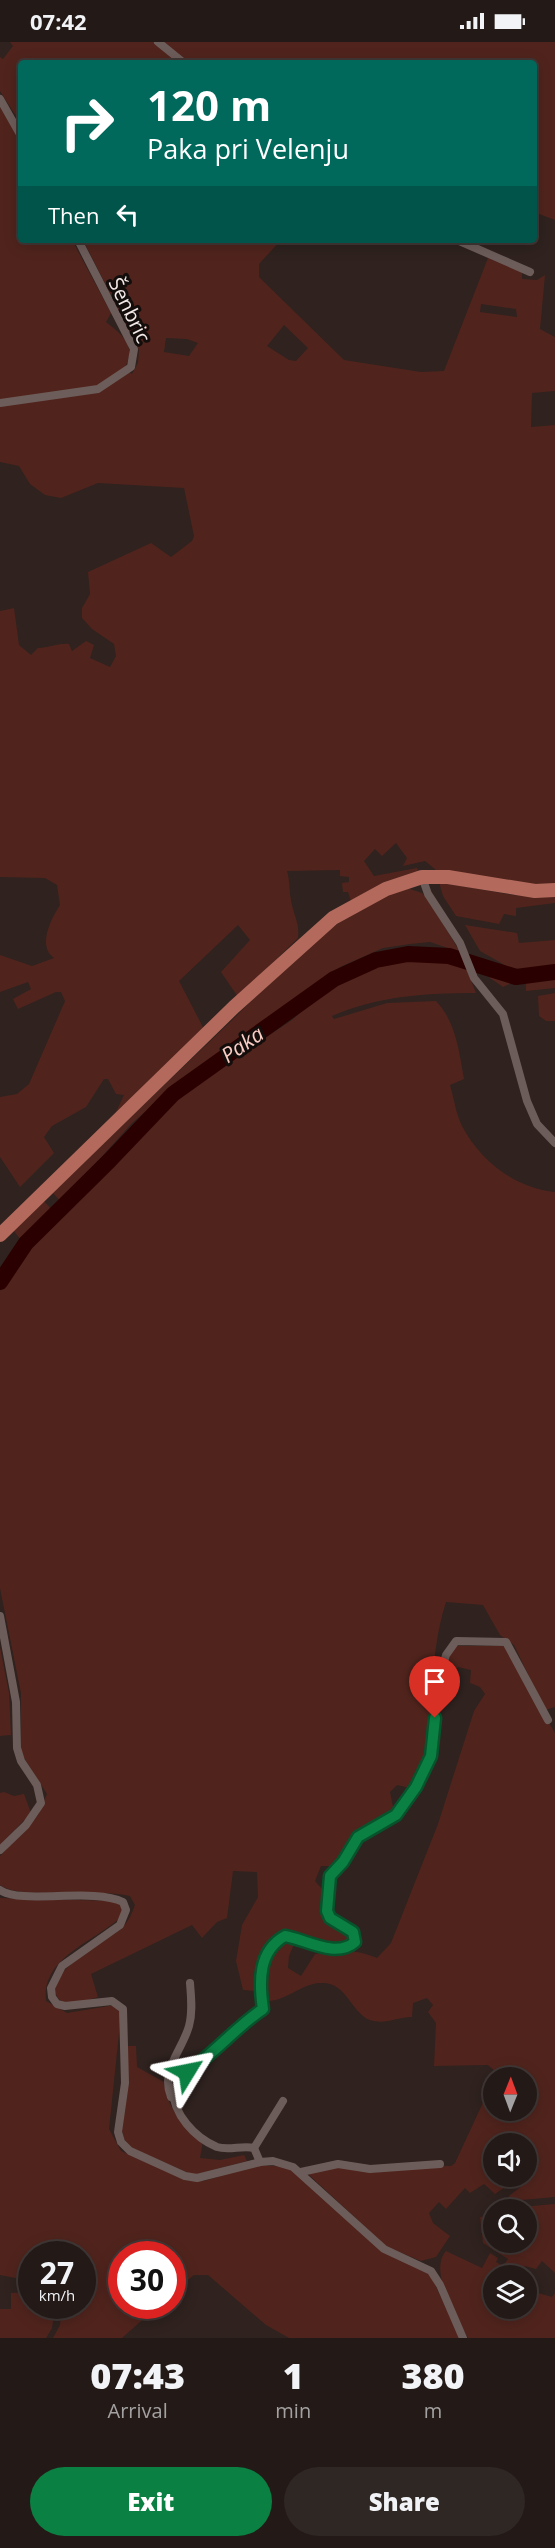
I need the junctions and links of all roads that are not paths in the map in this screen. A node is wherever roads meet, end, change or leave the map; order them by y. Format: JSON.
{"nodes":[{"id":1,"x":158,"y":42,"type":"edge"},
{"id":2,"x":180,"y":60,"type":"edge"},
{"id":3,"x":0,"y":99,"type":"edge"},
{"id":4,"x":18,"y":131,"type":"edge"},
{"id":5,"x":80,"y":243,"type":"edge"},
{"id":6,"x":464,"y":243,"type":"edge"},
{"id":7,"x":530,"y":272,"type":"dead end"},
{"id":8,"x":0,"y":403,"type":"edge"},
{"id":9,"x":422,"y":878,"type":"junction"},
{"id":10,"x":555,"y":890,"type":"edge"},
{"id":11,"x":555,"y":1143,"type":"edge"},
{"id":12,"x":0,"y":1235,"type":"edge"},
{"id":13,"x":0,"y":1616,"type":"edge"},
{"id":14,"x":548,"y":1720,"type":"dead end"},
{"id":15,"x":0,"y":1850,"type":"edge"},
{"id":16,"x":0,"y":1890,"type":"edge"},
{"id":17,"x":190,"y":1983,"type":"dead end"},
{"id":18,"x":173,"y":2100,"type":"junction"},
{"id":19,"x":283,"y":2101,"type":"dead end"},
{"id":20,"x":254,"y":2148,"type":"junction"},
{"id":21,"x":260,"y":2162,"type":"junction"},
{"id":22,"x":440,"y":2164,"type":"dead end"},
{"id":23,"x":301,"y":2172,"type":"junction"},
{"id":24,"x":463,"y":2338,"type":"edge"}],
"edges":[{"from":1,"to":2,"type":"street"},
{"from":3,"to":4,"type":"street"},
{"from":5,"to":8,"type":"street","name":"Šenbric"},
{"from":6,"to":7,"type":"street"},
{"from":9,"to":10,"type":"main road"},
{"from":9,"to":11,"type":"street"},
{"from":9,"to":12,"type":"main road"},
{"from":13,"to":15,"type":"street"},
{"from":14,"to":18,"type":"street"},
{"from":16,"to":21,"type":"street"},
{"from":17,"to":18,"type":"street"},
{"from":18,"to":20,"type":"street"},
{"from":19,"to":20,"type":"street"},
{"from":20,"to":21,"type":"street"},
{"from":21,"to":23,"type":"street"},
{"from":22,"to":23,"type":"street"},
{"from":23,"to":24,"type":"street"}]}
